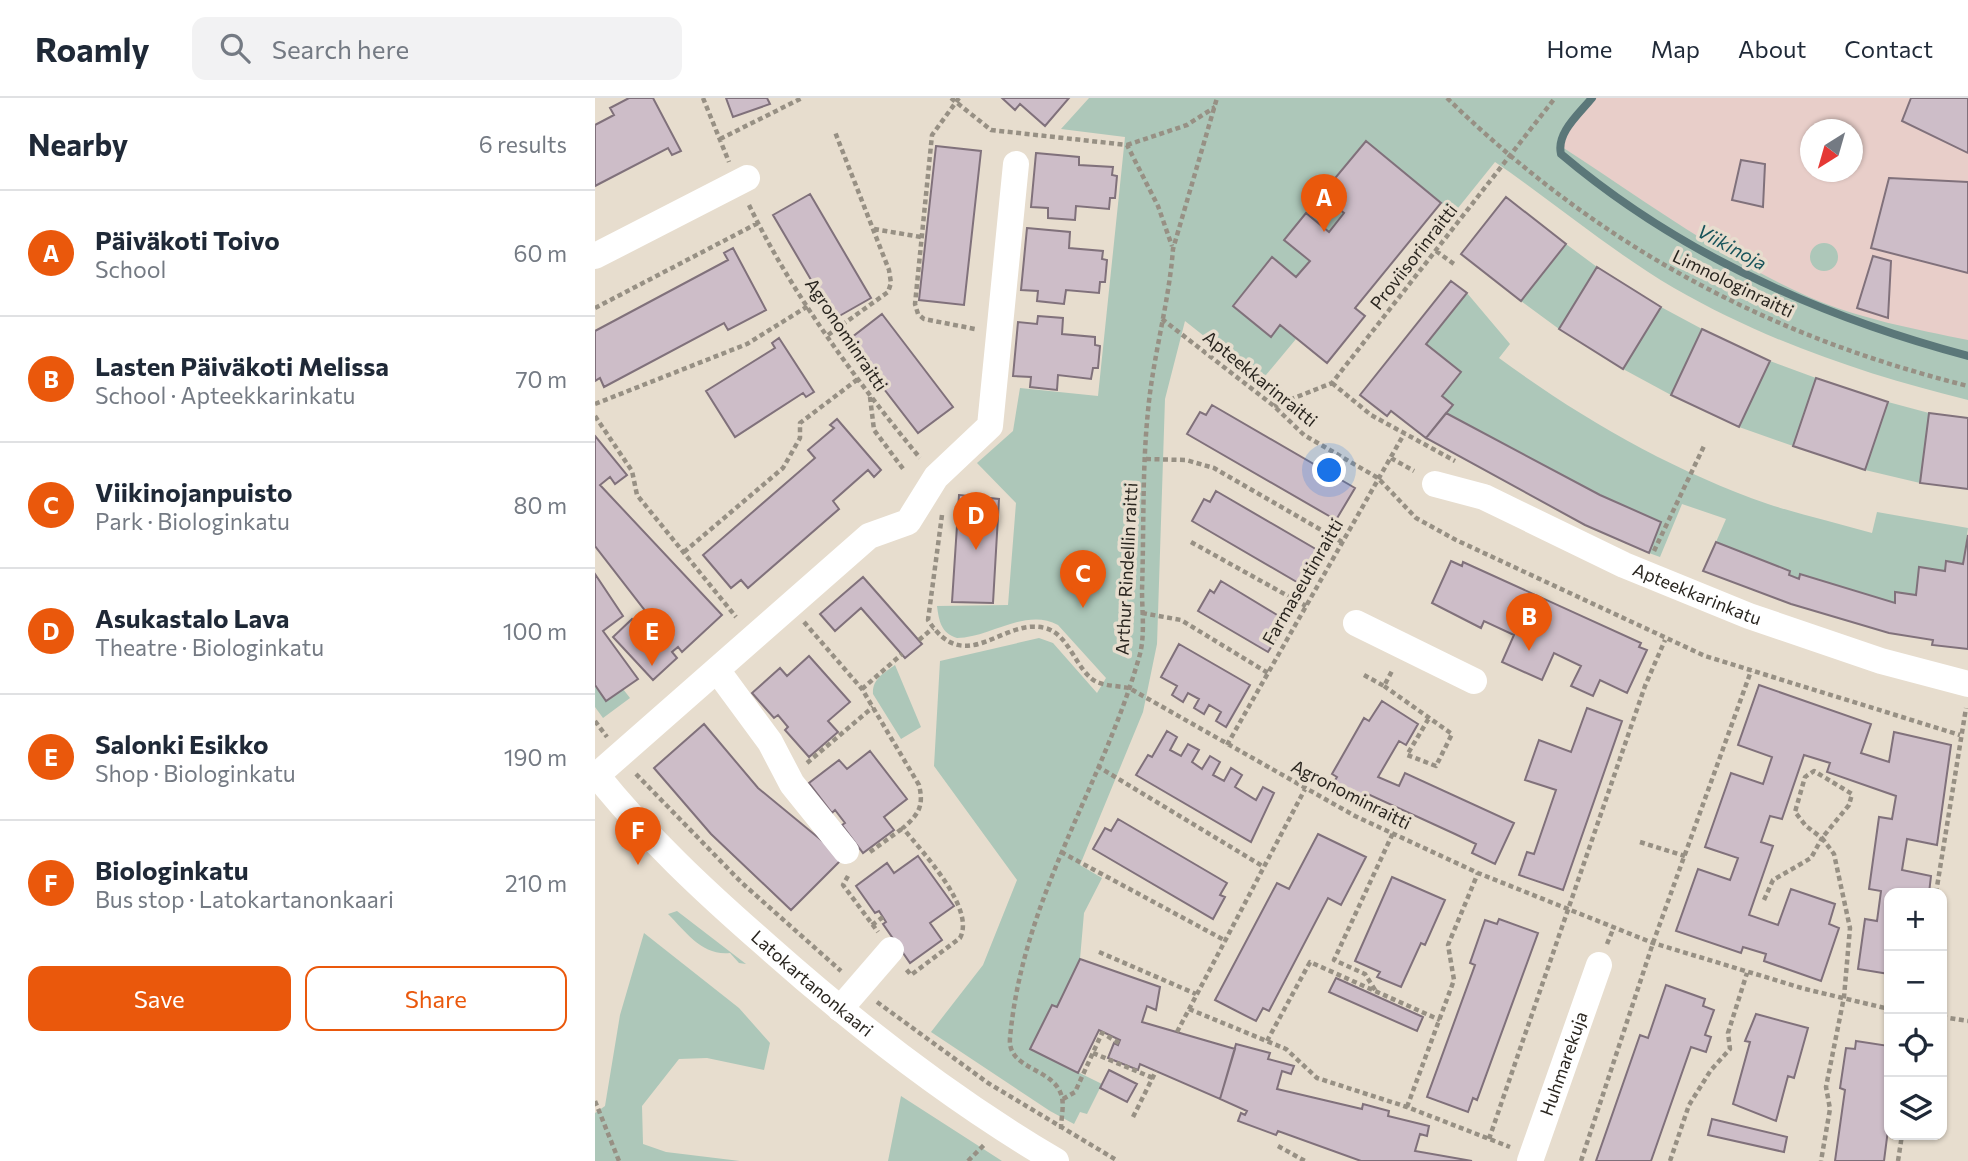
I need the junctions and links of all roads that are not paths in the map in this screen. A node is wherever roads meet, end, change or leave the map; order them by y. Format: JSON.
{"nodes":[{"id":1,"x":1016,"y":164,"type":"dead end"},
{"id":2,"x":747,"y":178,"type":"dead end"},
{"id":3,"x":595,"y":256,"type":"edge"},
{"id":4,"x":1435,"y":484,"type":"dead end"},
{"id":5,"x":1356,"y":623,"type":"dead end"},
{"id":6,"x":717,"y":670,"type":"junction"},
{"id":7,"x":1474,"y":681,"type":"dead end"},
{"id":8,"x":1967,"y":697,"type":"edge"},
{"id":9,"x":596,"y":774,"type":"edge"},
{"id":10,"x":848,"y":862,"type":"road end"},
{"id":11,"x":891,"y":950,"type":"road end"},
{"id":12,"x":1599,"y":965,"type":"dead end"},
{"id":13,"x":840,"y":1009,"type":"junction"},
{"id":14,"x":1531,"y":1158,"type":"edge"},
{"id":15,"x":1056,"y":1161,"type":"edge"}],
"edges":[{"from":1,"to":6,"type":"street"},
{"from":2,"to":3,"type":"street"},
{"from":4,"to":8,"type":"street","name":"Apteekkarinkatu"},
{"from":5,"to":7,"type":"street"},
{"from":6,"to":9,"type":"street"},
{"from":6,"to":10,"type":"street"},
{"from":9,"to":13,"type":"street","name":"Latokartanonkaari"},
{"from":11,"to":13,"type":"street"},
{"from":12,"to":14,"type":"street","name":"Huhmarekuja"},
{"from":13,"to":15,"type":"street","name":"Latokartanonkaari"}]}
